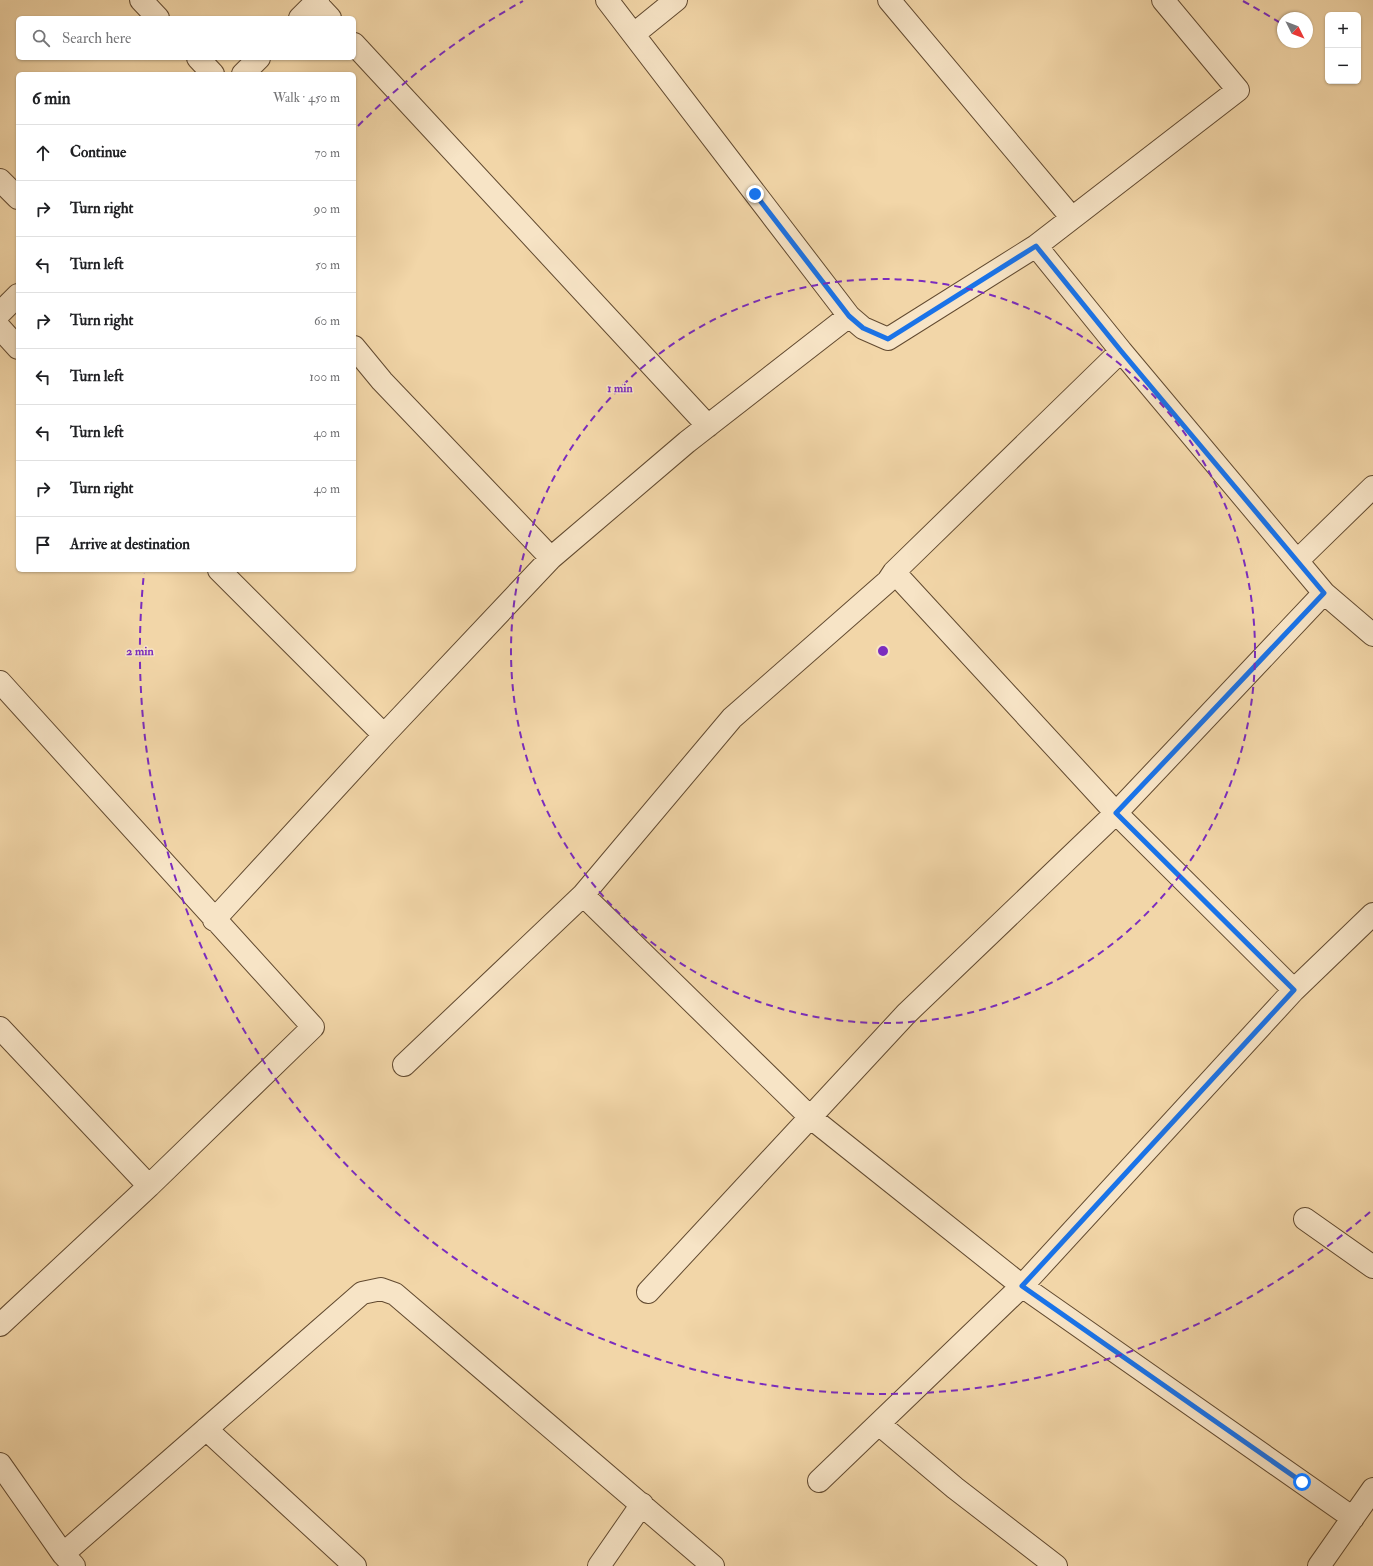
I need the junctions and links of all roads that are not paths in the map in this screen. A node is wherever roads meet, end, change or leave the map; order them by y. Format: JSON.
{"nodes":[{"id":1,"x":141,"y":0,"type":"edge"},
{"id":2,"x":607,"y":0,"type":"edge"},
{"id":3,"x":676,"y":0,"type":"edge"},
{"id":4,"x":889,"y":0,"type":"edge"},
{"id":5,"x":1164,"y":0,"type":"edge"},
{"id":6,"x":321,"y":7,"type":"edge"},
{"id":7,"x":156,"y":16,"type":"edge"},
{"id":8,"x":304,"y":16,"type":"edge"},
{"id":9,"x":634,"y":34,"type":"junction"},
{"id":10,"x":356,"y":46,"type":"edge"},
{"id":11,"x":200,"y":60,"type":"edge"},
{"id":12,"x":257,"y":60,"type":"edge"},
{"id":13,"x":211,"y":72,"type":"edge"},
{"id":14,"x":245,"y":72,"type":"edge"},
{"id":15,"x":0,"y":180,"type":"edge"},
{"id":16,"x":16,"y":196,"type":"edge"},
{"id":17,"x":1072,"y":218,"type":"junction"},
{"id":18,"x":1036,"y":246,"type":"junction"},
{"id":19,"x":16,"y":298,"type":"edge"},
{"id":20,"x":0,"y":313,"type":"edge"},
{"id":21,"x":849,"y":316,"type":"junction"},
{"id":22,"x":0,"y":328,"type":"edge"},
{"id":23,"x":16,"y":346,"type":"edge"},
{"id":24,"x":356,"y":349,"type":"edge"},
{"id":25,"x":1121,"y":351,"type":"junction"},
{"id":26,"x":708,"y":426,"type":"junction"},
{"id":27,"x":1373,"y":487,"type":"edge"},
{"id":28,"x":551,"y":558,"type":"junction"},
{"id":29,"x":1297,"y":561,"type":"junction"},
{"id":30,"x":221,"y":572,"type":"edge"},
{"id":31,"x":894,"y":572,"type":"junction"},
{"id":32,"x":1324,"y":593,"type":"junction"},
{"id":33,"x":1373,"y":635,"type":"edge"},
{"id":34,"x":0,"y":682,"type":"edge"},
{"id":35,"x":384,"y":735,"type":"junction"},
{"id":36,"x":1116,"y":813,"type":"junction"},
{"id":37,"x":582,"y":895,"type":"junction"},
{"id":38,"x":1373,"y":914,"type":"edge"},
{"id":39,"x":214,"y":920,"type":"junction"},
{"id":40,"x":1294,"y":990,"type":"junction"},
{"id":41,"x":0,"y":1028,"type":"edge"},
{"id":42,"x":404,"y":1065,"type":"dead end"},
{"id":43,"x":810,"y":1117,"type":"junction"},
{"id":44,"x":149,"y":1186,"type":"junction"},
{"id":45,"x":1305,"y":1219,"type":"dead end"},
{"id":46,"x":1373,"y":1267,"type":"edge"},
{"id":47,"x":1022,"y":1286,"type":"junction"},
{"id":48,"x":648,"y":1292,"type":"dead end"},
{"id":49,"x":0,"y":1325,"type":"edge"},
{"id":50,"x":879,"y":1424,"type":"junction"},
{"id":51,"x":206,"y":1429,"type":"junction"},
{"id":52,"x":0,"y":1464,"type":"edge"},
{"id":53,"x":819,"y":1482,"type":"dead end"},
{"id":54,"x":1373,"y":1489,"type":"edge"},
{"id":55,"x":642,"y":1504,"type":"junction"},
{"id":56,"x":1353,"y":1518,"type":"junction"},
{"id":57,"x":68,"y":1560,"type":"edge"},
{"id":58,"x":355,"y":1566,"type":"edge"},
{"id":59,"x":599,"y":1566,"type":"edge"},
{"id":60,"x":713,"y":1566,"type":"edge"},
{"id":61,"x":1056,"y":1566,"type":"edge"},
{"id":62,"x":1319,"y":1566,"type":"edge"}],
"edges":[{"from":1,"to":7,"type":"street"},
{"from":2,"to":9,"type":"street"},
{"from":3,"to":9,"type":"street"},
{"from":4,"to":17,"type":"street"},
{"from":5,"to":17,"type":"street"},
{"from":6,"to":8,"type":"street"},
{"from":9,"to":21,"type":"street"},
{"from":10,"to":26,"type":"street"},
{"from":11,"to":13,"type":"street"},
{"from":12,"to":14,"type":"street"},
{"from":15,"to":16,"type":"street"},
{"from":17,"to":18,"type":"street"},
{"from":18,"to":21,"type":"street"},
{"from":18,"to":25,"type":"street"},
{"from":19,"to":20,"type":"street"},
{"from":21,"to":26,"type":"street"},
{"from":22,"to":23,"type":"street"},
{"from":24,"to":28,"type":"street"},
{"from":25,"to":29,"type":"street"},
{"from":25,"to":31,"type":"street"},
{"from":26,"to":28,"type":"street"},
{"from":27,"to":29,"type":"street"},
{"from":28,"to":35,"type":"street"},
{"from":29,"to":32,"type":"street"},
{"from":30,"to":35,"type":"street"},
{"from":31,"to":36,"type":"street"},
{"from":31,"to":37,"type":"street"},
{"from":32,"to":33,"type":"street"},
{"from":32,"to":36,"type":"street"},
{"from":34,"to":39,"type":"street"},
{"from":35,"to":39,"type":"street"},
{"from":36,"to":40,"type":"street"},
{"from":36,"to":43,"type":"street"},
{"from":37,"to":42,"type":"street"},
{"from":37,"to":43,"type":"street"},
{"from":38,"to":40,"type":"street"},
{"from":39,"to":44,"type":"street"},
{"from":40,"to":47,"type":"street"},
{"from":41,"to":44,"type":"street"},
{"from":43,"to":47,"type":"street"},
{"from":43,"to":48,"type":"street"},
{"from":44,"to":49,"type":"street"},
{"from":45,"to":46,"type":"street"},
{"from":47,"to":50,"type":"street"},
{"from":47,"to":56,"type":"street"},
{"from":50,"to":53,"type":"street"},
{"from":50,"to":61,"type":"street"},
{"from":51,"to":55,"type":"street"},
{"from":51,"to":57,"type":"street"},
{"from":51,"to":58,"type":"street"},
{"from":52,"to":57,"type":"street"},
{"from":54,"to":56,"type":"street"},
{"from":55,"to":59,"type":"street"},
{"from":55,"to":60,"type":"street"},
{"from":56,"to":62,"type":"street"}]}
